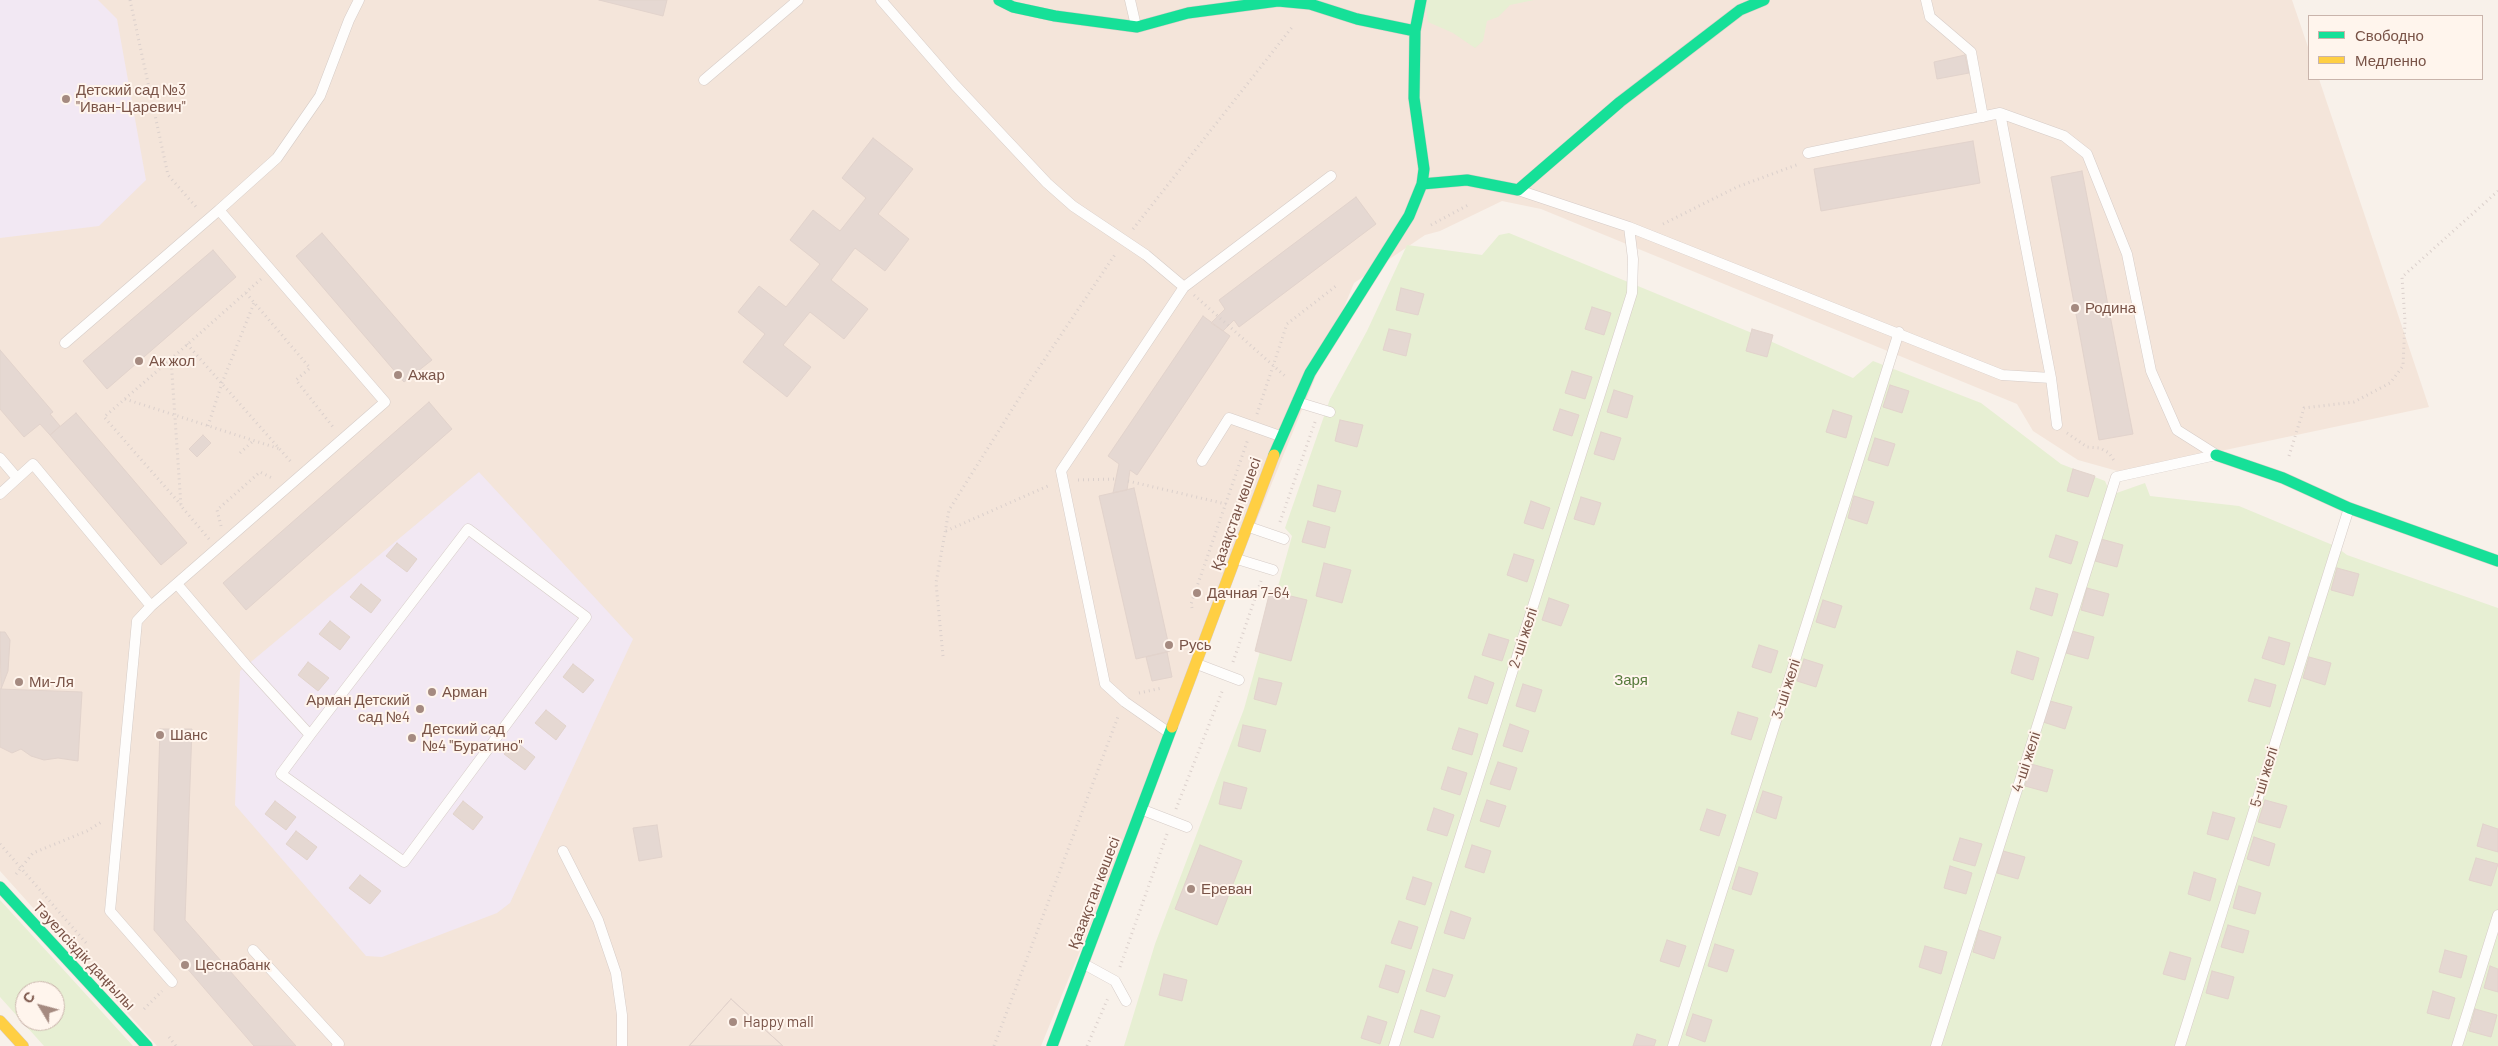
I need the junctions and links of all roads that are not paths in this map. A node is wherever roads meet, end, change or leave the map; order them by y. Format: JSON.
{"nodes":[{"id":1,"x":359,"y":0,"type":"edge"},
{"id":2,"x":798,"y":0,"type":"edge"},
{"id":3,"x":880,"y":0,"type":"edge"},
{"id":4,"x":999,"y":0,"type":"edge"},
{"id":5,"x":1130,"y":0,"type":"edge"},
{"id":6,"x":1421,"y":0,"type":"edge"},
{"id":7,"x":1764,"y":0,"type":"edge"},
{"id":8,"x":1926,"y":0,"type":"edge"},
{"id":9,"x":1137,"y":27,"type":"junction"},
{"id":10,"x":1415,"y":31,"type":"junction"},
{"id":11,"x":704,"y":80,"type":"dead end"},
{"id":12,"x":2000,"y":113,"type":"junction"},
{"id":13,"x":1984,"y":116,"type":"junction"},
{"id":14,"x":1808,"y":152,"type":"road end"},
{"id":15,"x":1331,"y":176,"type":"dead end"},
{"id":16,"x":1422,"y":184,"type":"junction"},
{"id":17,"x":1518,"y":190,"type":"junction"},
{"id":18,"x":219,"y":210,"type":"junction"},
{"id":19,"x":1629,"y":227,"type":"junction"},
{"id":20,"x":1184,"y":287,"type":"junction"},
{"id":21,"x":1899,"y":332,"type":"junction"},
{"id":22,"x":65,"y":343,"type":"dead end"},
{"id":23,"x":2051,"y":378,"type":"junction"},
{"id":24,"x":1299,"y":397,"type":"junction"},
{"id":25,"x":1325,"y":411,"type":"road end"},
{"id":26,"x":2057,"y":425,"type":"road end"},
{"id":27,"x":1281,"y":437,"type":"junction"},
{"id":28,"x":2216,"y":455,"type":"junction"},
{"id":29,"x":0,"y":458,"type":"edge"},
{"id":30,"x":1202,"y":461,"type":"dead end"},
{"id":31,"x":17,"y":478,"type":"junction"},
{"id":32,"x":0,"y":494,"type":"edge"},
{"id":33,"x":2349,"y":508,"type":"junction"},
{"id":34,"x":1248,"y":527,"type":"junction"},
{"id":35,"x":1280,"y":537,"type":"road end"},
{"id":36,"x":1236,"y":558,"type":"junction"},
{"id":37,"x":2498,"y":561,"type":"edge"},
{"id":38,"x":1269,"y":569,"type":"road end"},
{"id":39,"x":177,"y":584,"type":"junction"},
{"id":40,"x":151,"y":606,"type":"junction"},
{"id":41,"x":1197,"y":664,"type":"junction"},
{"id":42,"x":1239,"y":680,"type":"dead end"},
{"id":43,"x":1171,"y":734,"type":"junction"},
{"id":44,"x":310,"y":735,"type":"junction"},
{"id":45,"x":1142,"y":810,"type":"junction"},
{"id":46,"x":1187,"y":827,"type":"dead end"},
{"id":47,"x":563,"y":851,"type":"dead end"},
{"id":48,"x":1,"y":888,"type":"edge"},
{"id":49,"x":2498,"y":915,"type":"edge"},
{"id":50,"x":253,"y":950,"type":"dead end"},
{"id":51,"x":1084,"y":963,"type":"junction"},
{"id":52,"x":168,"y":986,"type":"road end"},
{"id":53,"x":1126,"y":1001,"type":"dead end"},
{"id":54,"x":0,"y":1021,"type":"edge"},
{"id":55,"x":23,"y":1046,"type":"edge"},
{"id":56,"x":146,"y":1046,"type":"edge"},
{"id":57,"x":337,"y":1046,"type":"edge"},
{"id":58,"x":622,"y":1046,"type":"edge"},
{"id":59,"x":1052,"y":1046,"type":"edge"},
{"id":60,"x":1394,"y":1046,"type":"edge"},
{"id":61,"x":1673,"y":1046,"type":"edge"},
{"id":62,"x":1936,"y":1046,"type":"edge"},
{"id":63,"x":2180,"y":1046,"type":"edge"},
{"id":64,"x":2457,"y":1046,"type":"edge"}],
"edges":[{"from":1,"to":18,"type":"lane"},
{"from":2,"to":11,"type":"lane"},
{"from":3,"to":20,"type":"lane"},
{"from":4,"to":9,"type":"street"},
{"from":5,"to":9,"type":"lane"},
{"from":6,"to":10,"type":"street","name":"Қазақстан көшесі"},
{"from":7,"to":17,"type":"street"},
{"from":8,"to":13,"type":"lane"},
{"from":9,"to":10,"type":"street"},
{"from":10,"to":16,"type":"street","name":"Қазақстан көшесі"},
{"from":12,"to":13,"type":"lane"},
{"from":12,"to":23,"type":"lane"},
{"from":12,"to":28,"type":"lane"},
{"from":13,"to":14,"type":"lane"},
{"from":15,"to":20,"type":"lane"},
{"from":16,"to":17,"type":"street"},
{"from":16,"to":24,"type":"street","name":"Қазақстан көшесі"},
{"from":17,"to":19,"type":"lane"},
{"from":18,"to":22,"type":"lane"},
{"from":18,"to":39,"type":"lane"},
{"from":19,"to":21,"type":"lane"},
{"from":19,"to":60,"type":"lane","name":"2-ші желі"},
{"from":20,"to":43,"type":"lane"},
{"from":21,"to":23,"type":"lane"},
{"from":21,"to":61,"type":"lane","name":"3-ші желі"},
{"from":23,"to":26,"type":"lane"},
{"from":24,"to":25,"type":"lane"},
{"from":24,"to":27,"type":"street","name":"Қазақстан көшесі"},
{"from":27,"to":30,"type":"lane"},
{"from":27,"to":34,"type":"street","name":"Қазақстан көшесі"},
{"from":28,"to":33,"type":"street"},
{"from":28,"to":62,"type":"lane","name":"4-ші желі"},
{"from":29,"to":31,"type":"lane"},
{"from":31,"to":32,"type":"lane"},
{"from":31,"to":40,"type":"lane"},
{"from":33,"to":37,"type":"street"},
{"from":33,"to":63,"type":"lane","name":"5-ші желі"},
{"from":34,"to":35,"type":"lane"},
{"from":34,"to":36,"type":"street","name":"Қазақстан көшесі"},
{"from":36,"to":38,"type":"lane"},
{"from":36,"to":41,"type":"street","name":"Қазақстан көшесі"},
{"from":39,"to":40,"type":"lane"},
{"from":39,"to":44,"type":"lane"},
{"from":40,"to":52,"type":"lane"},
{"from":41,"to":42,"type":"lane"},
{"from":41,"to":43,"type":"street","name":"Қазақстан көшесі"},
{"from":43,"to":45,"type":"street","name":"Қазақстан көшесі"},
{"from":44,"to":44,"type":"lane"},
{"from":45,"to":46,"type":"lane"},
{"from":45,"to":51,"type":"street","name":"Қазақстан көшесі"},
{"from":47,"to":58,"type":"lane"},
{"from":48,"to":56,"type":"street","name":"Тәуелсіздік даңғылы"},
{"from":49,"to":64,"type":"lane"},
{"from":50,"to":57,"type":"lane"},
{"from":51,"to":53,"type":"lane"},
{"from":51,"to":59,"type":"street","name":"Қазақстан көшесі"},
{"from":54,"to":55,"type":"street"}]}
